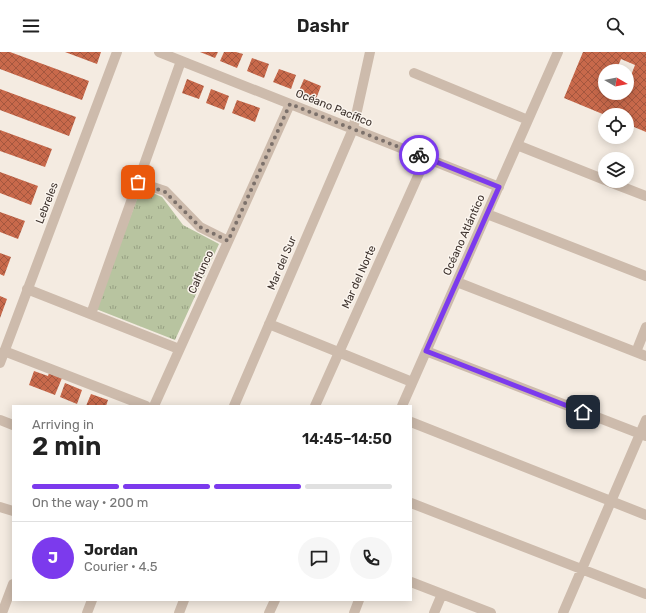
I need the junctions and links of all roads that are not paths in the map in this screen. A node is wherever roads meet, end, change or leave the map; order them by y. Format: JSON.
{"nodes":[{"id":1,"x":116,"y":52,"type":"edge"},
{"id":2,"x":160,"y":52,"type":"edge"},
{"id":3,"x":359,"y":52,"type":"edge"},
{"id":4,"x":558,"y":52,"type":"edge"},
{"id":5,"x":369,"y":54,"type":"edge"},
{"id":6,"x":182,"y":61,"type":"junction"},
{"id":7,"x":414,"y":73,"type":"dead end"},
{"id":8,"x":290,"y":104,"type":"junction"},
{"id":9,"x":528,"y":120,"type":"junction"},
{"id":10,"x":353,"y":129,"type":"junction"},
{"id":11,"x":517,"y":145,"type":"junction"},
{"id":12,"x":426,"y":158,"type":"junction"},
{"id":13,"x":598,"y":177,"type":"edge"},
{"id":14,"x":138,"y":182,"type":"junction"},
{"id":15,"x":499,"y":187,"type":"junction"},
{"id":16,"x":626,"y":188,"type":"edge"},
{"id":17,"x":646,"y":196,"type":"edge"},
{"id":18,"x":487,"y":214,"type":"junction"},
{"id":19,"x":228,"y":241,"type":"junction"},
{"id":20,"x":646,"y":276,"type":"edge"},
{"id":21,"x":457,"y":282,"type":"junction"},
{"id":22,"x":27,"y":289,"type":"junction"},
{"id":23,"x":90,"y":314,"type":"junction"},
{"id":24,"x":269,"y":324,"type":"junction"},
{"id":25,"x":646,"y":327,"type":"edge"},
{"id":26,"x":179,"y":349,"type":"junction"},
{"id":27,"x":4,"y":351,"type":"junction"},
{"id":28,"x":426,"y":351,"type":"junction"},
{"id":29,"x":339,"y":352,"type":"junction"},
{"id":30,"x":636,"y":352,"type":"junction"},
{"id":31,"x":646,"y":356,"type":"edge"},
{"id":32,"x":0,"y":363,"type":"edge"},
{"id":33,"x":412,"y":382,"type":"junction"},
{"id":34,"x":143,"y":405,"type":"edge"},
{"id":35,"x":154,"y":405,"type":"edge"},
{"id":36,"x":234,"y":405,"type":"edge"},
{"id":37,"x":315,"y":405,"type":"edge"},
{"id":38,"x":402,"y":405,"type":"edge"},
{"id":39,"x":0,"y":420,"type":"edge"},
{"id":40,"x":646,"y":420,"type":"edge"},
{"id":41,"x":412,"y":422,"type":"edge"},
{"id":42,"x":12,"y":425,"type":"edge"},
{"id":43,"x":643,"y":435,"type":"edge"},
{"id":44,"x":611,"y":501,"type":"junction"},
{"id":45,"x":412,"y":503,"type":"edge"},
{"id":46,"x":0,"y":506,"type":"edge"},
{"id":47,"x":12,"y":512,"type":"edge"},
{"id":48,"x":646,"y":515,"type":"edge"},
{"id":49,"x":582,"y":570,"type":"junction"},
{"id":50,"x":412,"y":582,"type":"edge"},
{"id":51,"x":0,"y":588,"type":"edge"},
{"id":52,"x":12,"y":588,"type":"edge"},
{"id":53,"x":442,"y":594,"type":"junction"},
{"id":54,"x":646,"y":594,"type":"edge"},
{"id":55,"x":92,"y":601,"type":"edge"},
{"id":56,"x":184,"y":601,"type":"edge"},
{"id":57,"x":274,"y":601,"type":"edge"},
{"id":58,"x":359,"y":601,"type":"edge"},
{"id":59,"x":2,"y":613,"type":"edge"},
{"id":60,"x":87,"y":613,"type":"edge"},
{"id":61,"x":179,"y":613,"type":"edge"},
{"id":62,"x":270,"y":613,"type":"edge"},
{"id":63,"x":354,"y":613,"type":"edge"},
{"id":64,"x":434,"y":613,"type":"edge"},
{"id":65,"x":491,"y":613,"type":"edge"},
{"id":66,"x":563,"y":613,"type":"edge"}],
"edges":[{"from":1,"to":22,"type":"street","name":"Lebreles"},
{"from":2,"to":6,"type":"street","name":"Océano Pacífico"},
{"from":3,"to":5,"type":"street"},
{"from":4,"to":9,"type":"street","name":"Océano Atlántico"},
{"from":5,"to":10,"type":"street","name":"Mar del Sur"},
{"from":6,"to":8,"type":"street","name":"Océano Pacífico"},
{"from":6,"to":14,"type":"street"},
{"from":7,"to":9,"type":"street"},
{"from":8,"to":10,"type":"street","name":"Océano Pacífico"},
{"from":8,"to":19,"type":"street","name":"Calfunco"},
{"from":9,"to":11,"type":"street","name":"Océano Atlántico"},
{"from":10,"to":12,"type":"street","name":"Océano Pacífico"},
{"from":10,"to":24,"type":"street","name":"Mar del Sur"},
{"from":11,"to":13,"type":"street"},
{"from":11,"to":15,"type":"street","name":"Océano Atlántico"},
{"from":12,"to":15,"type":"street","name":"Océano Pacífico"},
{"from":12,"to":29,"type":"street","name":"Mar del Norte"},
{"from":14,"to":19,"type":"street"},
{"from":14,"to":23,"type":"street"},
{"from":15,"to":18,"type":"street","name":"Océano Atlántico"},
{"from":16,"to":17,"type":"street"},
{"from":18,"to":20,"type":"street"},
{"from":18,"to":21,"type":"street","name":"Océano Atlántico"},
{"from":19,"to":26,"type":"street","name":"Calfunco"},
{"from":21,"to":28,"type":"street","name":"Océano Atlántico"},
{"from":21,"to":30,"type":"street"},
{"from":22,"to":23,"type":"street"},
{"from":22,"to":27,"type":"street","name":"Lebreles"},
{"from":23,"to":26,"type":"street"},
{"from":24,"to":29,"type":"street"},
{"from":24,"to":36,"type":"street","name":"Mar del Sur"},
{"from":25,"to":30,"type":"street"},
{"from":26,"to":35,"type":"street","name":"Calfunco"},
{"from":27,"to":32,"type":"street","name":"Lebreles"},
{"from":27,"to":34,"type":"street"},
{"from":28,"to":33,"type":"street","name":"Océano Atlántico"},
{"from":28,"to":43,"type":"street"},
{"from":29,"to":33,"type":"street"},
{"from":29,"to":37,"type":"street","name":"Mar del Norte"},
{"from":30,"to":31,"type":"street"},
{"from":33,"to":38,"type":"street","name":"Océano Atlántico"},
{"from":39,"to":42,"type":"street"},
{"from":40,"to":43,"type":"street"},
{"from":41,"to":44,"type":"street"},
{"from":43,"to":44,"type":"street"},
{"from":44,"to":48,"type":"street"},
{"from":44,"to":49,"type":"street"},
{"from":45,"to":49,"type":"street"},
{"from":46,"to":47,"type":"street"},
{"from":49,"to":54,"type":"street"},
{"from":49,"to":66,"type":"street"},
{"from":50,"to":53,"type":"street"},
{"from":51,"to":52,"type":"street"},
{"from":52,"to":59,"type":"street"},
{"from":53,"to":64,"type":"street"},
{"from":53,"to":65,"type":"street"},
{"from":55,"to":60,"type":"street"},
{"from":56,"to":61,"type":"street"},
{"from":57,"to":62,"type":"street"},
{"from":58,"to":63,"type":"street"}]}
